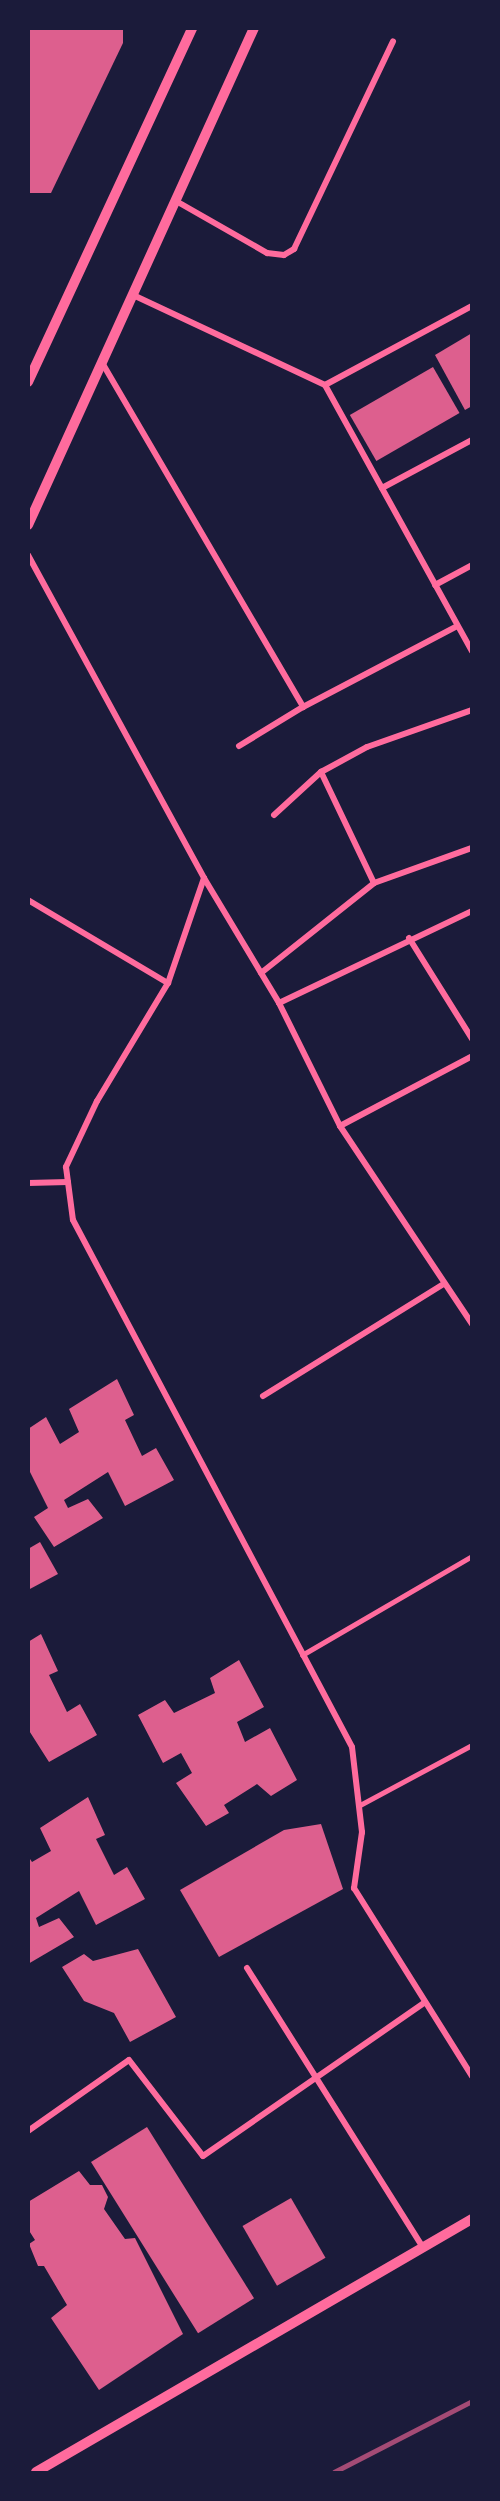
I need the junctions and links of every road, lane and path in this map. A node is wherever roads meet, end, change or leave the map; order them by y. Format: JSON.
{"nodes":[{"id":1,"x":192,"y":28,"type":"edge"},
{"id":2,"x":254,"y":28,"type":"edge"},
{"id":3,"x":393,"y":41,"type":"dead end"},
{"id":4,"x":176,"y":201,"type":"junction"},
{"id":5,"x":133,"y":295,"type":"junction"},
{"id":6,"x":471,"y":306,"type":"edge"},
{"id":7,"x":104,"y":366,"type":"junction"},
{"id":8,"x":28,"y":382,"type":"edge"},
{"id":9,"x":325,"y":385,"type":"junction"},
{"id":10,"x":471,"y":440,"type":"edge"},
{"id":11,"x":382,"y":488,"type":"junction"},
{"id":12,"x":28,"y":525,"type":"edge"},
{"id":13,"x":28,"y":555,"type":"edge"},
{"id":14,"x":471,"y":565,"type":"edge"},
{"id":15,"x":435,"y":585,"type":"junction"},
{"id":16,"x":457,"y":626,"type":"junction"},
{"id":17,"x":471,"y":651,"type":"edge"},
{"id":18,"x":303,"y":707,"type":"junction"},
{"id":19,"x":471,"y":710,"type":"edge"},
{"id":20,"x":239,"y":746,"type":"dead end"},
{"id":21,"x":321,"y":772,"type":"junction"},
{"id":22,"x":274,"y":815,"type":"dead end"},
{"id":23,"x":471,"y":848,"type":"edge"},
{"id":24,"x":204,"y":878,"type":"junction"},
{"id":25,"x":374,"y":883,"type":"junction"},
{"id":26,"x":28,"y":900,"type":"edge"},
{"id":27,"x":471,"y":911,"type":"edge"},
{"id":28,"x":409,"y":938,"type":"junction"},
{"id":29,"x":261,"y":972,"type":"junction"},
{"id":30,"x":168,"y":982,"type":"junction"},
{"id":31,"x":279,"y":1003,"type":"junction"},
{"id":32,"x":471,"y":1039,"type":"edge"},
{"id":33,"x":471,"y":1056,"type":"edge"},
{"id":34,"x":340,"y":1126,"type":"junction"},
{"id":35,"x":68,"y":1182,"type":"junction"},
{"id":36,"x":28,"y":1183,"type":"edge"},
{"id":37,"x":442,"y":1285,"type":"junction"},
{"id":38,"x":471,"y":1324,"type":"edge"},
{"id":39,"x":263,"y":1396,"type":"dead end"},
{"id":40,"x":471,"y":1556,"type":"edge"},
{"id":41,"x":302,"y":1655,"type":"junction"},
{"id":42,"x":471,"y":1745,"type":"edge"},
{"id":43,"x":360,"y":1804,"type":"junction"},
{"id":44,"x":247,"y":1968,"type":"dead end"},
{"id":45,"x":425,"y":2002,"type":"junction"},
{"id":46,"x":471,"y":2076,"type":"edge"},
{"id":47,"x":315,"y":2079,"type":"junction"},
{"id":48,"x":28,"y":2131,"type":"edge"},
{"id":49,"x":471,"y":2219,"type":"edge"},
{"id":50,"x":423,"y":2248,"type":"junction"},
{"id":51,"x":36,"y":2472,"type":"edge"}],
"edges":[{"from":1,"to":8,"type":"street"},
{"from":2,"to":4,"type":"street"},
{"from":3,"to":4,"type":"street"},
{"from":4,"to":5,"type":"street"},
{"from":5,"to":7,"type":"street"},
{"from":5,"to":9,"type":"street"},
{"from":6,"to":9,"type":"street"},
{"from":7,"to":12,"type":"street"},
{"from":7,"to":18,"type":"street"},
{"from":9,"to":11,"type":"street"},
{"from":10,"to":11,"type":"street"},
{"from":11,"to":15,"type":"street"},
{"from":13,"to":24,"type":"street"},
{"from":14,"to":15,"type":"street"},
{"from":15,"to":16,"type":"street"},
{"from":16,"to":17,"type":"street"},
{"from":16,"to":18,"type":"street"},
{"from":18,"to":20,"type":"street"},
{"from":19,"to":21,"type":"street"},
{"from":21,"to":22,"type":"street"},
{"from":21,"to":25,"type":"street"},
{"from":23,"to":25,"type":"street"},
{"from":24,"to":29,"type":"street"},
{"from":24,"to":30,"type":"street"},
{"from":25,"to":29,"type":"street"},
{"from":26,"to":30,"type":"street"},
{"from":27,"to":28,"type":"street"},
{"from":28,"to":31,"type":"street"},
{"from":28,"to":32,"type":"street"},
{"from":29,"to":31,"type":"street"},
{"from":30,"to":35,"type":"street"},
{"from":31,"to":34,"type":"street"},
{"from":33,"to":34,"type":"street"},
{"from":34,"to":37,"type":"street"},
{"from":35,"to":36,"type":"street"},
{"from":35,"to":41,"type":"street"},
{"from":37,"to":38,"type":"street"},
{"from":37,"to":39,"type":"street"},
{"from":40,"to":41,"type":"lane"},
{"from":41,"to":43,"type":"street"},
{"from":42,"to":43,"type":"lane"},
{"from":43,"to":45,"type":"street"},
{"from":44,"to":47,"type":"street"},
{"from":45,"to":46,"type":"street"},
{"from":45,"to":47,"type":"street"},
{"from":47,"to":48,"type":"street"},
{"from":47,"to":50,"type":"street"},
{"from":49,"to":50,"type":"street"},
{"from":50,"to":51,"type":"street"}]}
